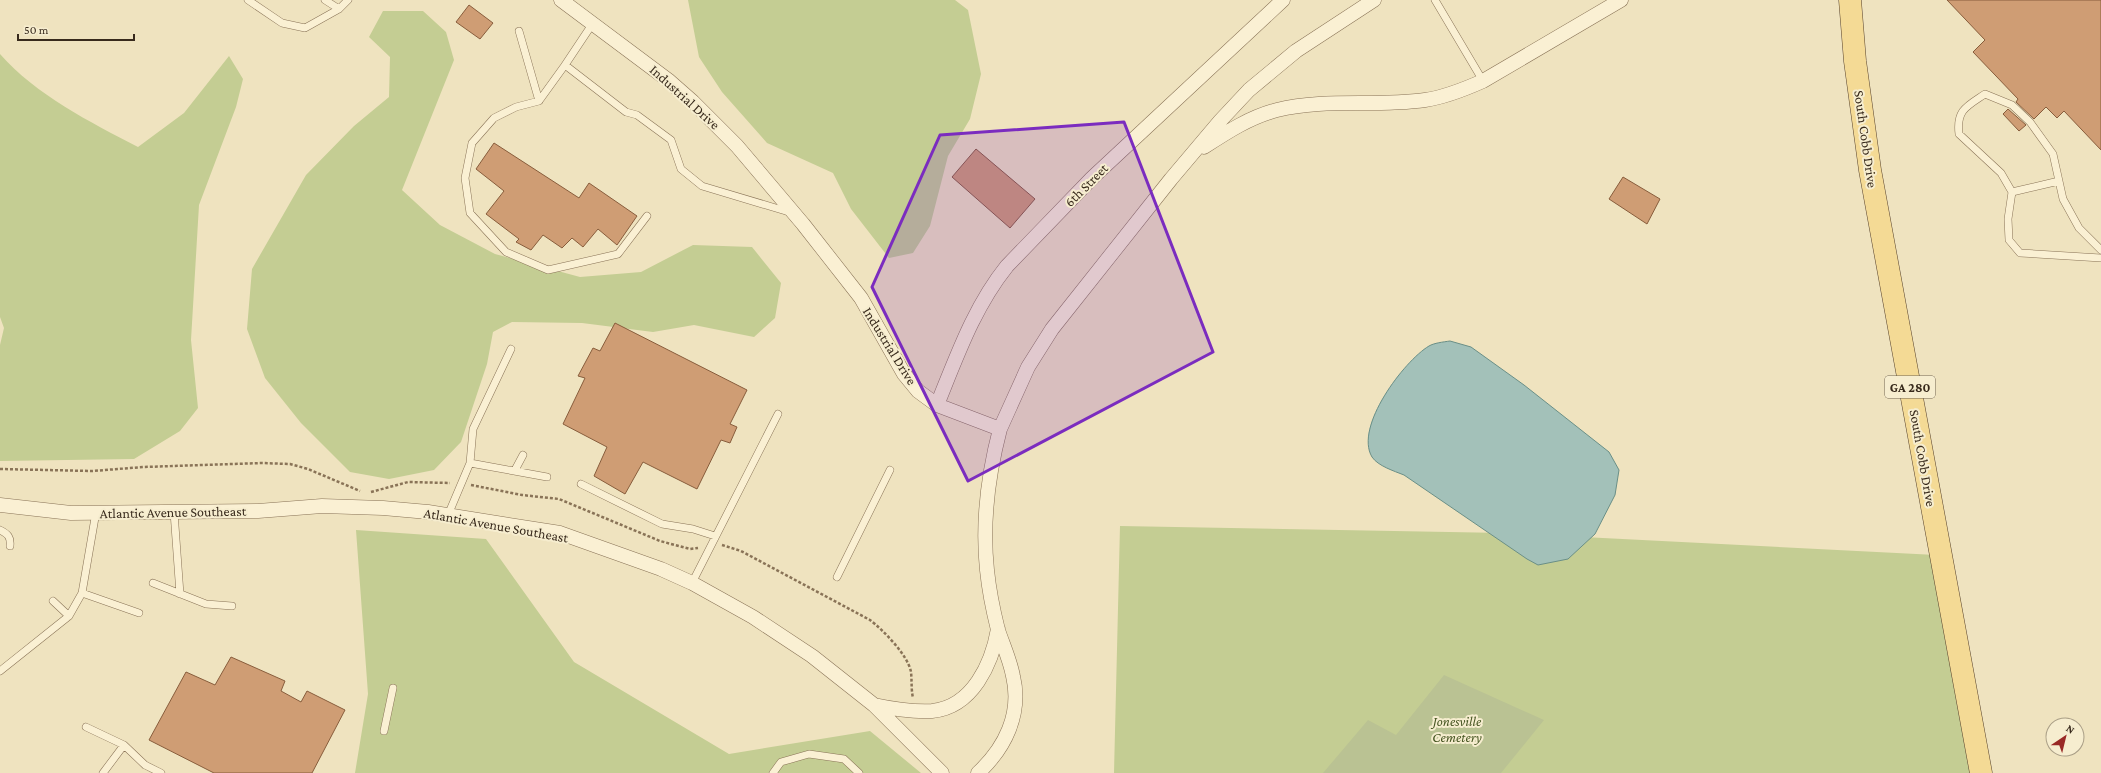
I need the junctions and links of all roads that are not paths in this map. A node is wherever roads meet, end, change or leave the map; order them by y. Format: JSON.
{"nodes":[{"id":1,"x":248,"y":0,"type":"edge"},
{"id":2,"x":325,"y":0,"type":"edge"},
{"id":3,"x":348,"y":0,"type":"edge"},
{"id":4,"x":561,"y":0,"type":"edge"},
{"id":5,"x":1283,"y":0,"type":"edge"},
{"id":6,"x":1374,"y":0,"type":"edge"},
{"id":7,"x":1435,"y":0,"type":"edge"},
{"id":8,"x":1621,"y":0,"type":"edge"},
{"id":9,"x":1850,"y":0,"type":"edge"},
{"id":10,"x":339,"y":9,"type":"junction"},
{"id":11,"x":593,"y":23,"type":"junction"},
{"id":12,"x":519,"y":31,"type":"dead end"},
{"id":13,"x":565,"y":65,"type":"junction"},
{"id":14,"x":1483,"y":81,"type":"junction"},
{"id":15,"x":539,"y":101,"type":"junction"},
{"id":16,"x":1192,"y":154,"type":"junction"},
{"id":17,"x":2059,"y":181,"type":"junction"},
{"id":18,"x":2012,"y":192,"type":"junction"},
{"id":19,"x":793,"y":213,"type":"junction"},
{"id":20,"x":647,"y":216,"type":"dead end"},
{"id":21,"x":2101,"y":250,"type":"edge"},
{"id":22,"x":2101,"y":258,"type":"edge"},
{"id":23,"x":511,"y":350,"type":"dead end"},
{"id":24,"x":937,"y":405,"type":"junction"},
{"id":25,"x":778,"y":414,"type":"dead end"},
{"id":26,"x":1000,"y":429,"type":"junction"},
{"id":27,"x":523,"y":455,"type":"dead end"},
{"id":28,"x":470,"y":463,"type":"junction"},
{"id":29,"x":515,"y":470,"type":"junction"},
{"id":30,"x":890,"y":470,"type":"dead end"},
{"id":31,"x":547,"y":477,"type":"dead end"},
{"id":32,"x":581,"y":484,"type":"dead end"},
{"id":33,"x":0,"y":506,"type":"edge"},
{"id":34,"x":96,"y":512,"type":"junction"},
{"id":35,"x":174,"y":512,"type":"junction"},
{"id":36,"x":448,"y":515,"type":"junction"},
{"id":37,"x":0,"y":530,"type":"edge"},
{"id":38,"x":715,"y":536,"type":"junction"},
{"id":39,"x":10,"y":546,"type":"dead end"},
{"id":40,"x":837,"y":577,"type":"dead end"},
{"id":41,"x":153,"y":583,"type":"dead end"},
{"id":42,"x":692,"y":583,"type":"junction"},
{"id":43,"x":82,"y":593,"type":"junction"},
{"id":44,"x":180,"y":594,"type":"junction"},
{"id":45,"x":53,"y":601,"type":"dead end"},
{"id":46,"x":232,"y":606,"type":"dead end"},
{"id":47,"x":139,"y":613,"type":"dead end"},
{"id":48,"x":69,"y":616,"type":"junction"},
{"id":49,"x":998,"y":628,"type":"junction"},
{"id":50,"x":0,"y":671,"type":"edge"},
{"id":51,"x":393,"y":688,"type":"dead end"},
{"id":52,"x":874,"y":705,"type":"junction"},
{"id":53,"x":86,"y":727,"type":"dead end"},
{"id":54,"x":384,"y":731,"type":"dead end"},
{"id":55,"x":124,"y":745,"type":"junction"},
{"id":56,"x":995,"y":755,"type":"junction"},
{"id":57,"x":103,"y":773,"type":"edge"},
{"id":58,"x":161,"y":773,"type":"edge"},
{"id":59,"x":773,"y":773,"type":"edge"},
{"id":60,"x":859,"y":773,"type":"edge"},
{"id":61,"x":942,"y":773,"type":"edge"},
{"id":62,"x":978,"y":773,"type":"edge"},
{"id":63,"x":990,"y":773,"type":"edge"},
{"id":64,"x":1981,"y":773,"type":"edge"}],
"edges":[{"from":1,"to":10,"type":"lane"},
{"from":2,"to":10,"type":"lane"},
{"from":3,"to":10,"type":"lane"},
{"from":4,"to":11,"type":"street","name":"Industrial Drive"},
{"from":5,"to":24,"type":"street","name":"6th Street"},
{"from":6,"to":16,"type":"street"},
{"from":7,"to":14,"type":"lane"},
{"from":8,"to":14,"type":"street"},
{"from":9,"to":64,"type":"main road","name":"South Cobb Drive","number":"GA 280"},
{"from":11,"to":13,"type":"lane"},
{"from":11,"to":19,"type":"street","name":"Industrial Drive"},
{"from":12,"to":15,"type":"lane"},
{"from":13,"to":15,"type":"lane"},
{"from":13,"to":19,"type":"lane"},
{"from":14,"to":16,"type":"street"},
{"from":15,"to":20,"type":"lane"},
{"from":16,"to":26,"type":"street"},
{"from":17,"to":18,"type":"lane"},
{"from":17,"to":18,"type":"lane"},
{"from":17,"to":21,"type":"lane"},
{"from":18,"to":22,"type":"lane"},
{"from":19,"to":24,"type":"street","name":"Industrial Drive"},
{"from":23,"to":28,"type":"lane"},
{"from":24,"to":26,"type":"street","name":"Industrial Drive"},
{"from":25,"to":38,"type":"lane"},
{"from":26,"to":49,"type":"street"},
{"from":27,"to":29,"type":"lane"},
{"from":28,"to":29,"type":"lane"},
{"from":28,"to":36,"type":"lane"},
{"from":29,"to":31,"type":"lane"},
{"from":30,"to":40,"type":"lane"},
{"from":32,"to":38,"type":"lane"},
{"from":33,"to":34,"type":"street","name":"Atlantic Avenue Southeast"},
{"from":34,"to":35,"type":"street","name":"Atlantic Avenue Southeast"},
{"from":34,"to":43,"type":"lane"},
{"from":35,"to":36,"type":"street","name":"Atlantic Avenue Southeast"},
{"from":35,"to":44,"type":"lane"},
{"from":36,"to":42,"type":"street","name":"Atlantic Avenue Southeast"},
{"from":37,"to":39,"type":"lane"},
{"from":38,"to":42,"type":"lane"},
{"from":41,"to":44,"type":"lane"},
{"from":42,"to":52,"type":"street","name":"Atlantic Avenue Southeast"},
{"from":43,"to":47,"type":"lane"},
{"from":43,"to":48,"type":"lane"},
{"from":44,"to":46,"type":"lane"},
{"from":45,"to":48,"type":"lane"},
{"from":48,"to":50,"type":"lane"},
{"from":49,"to":52,"type":"street"},
{"from":49,"to":56,"type":"street"},
{"from":51,"to":54,"type":"lane"},
{"from":52,"to":61,"type":"street","name":"Atlantic Avenue Southeast"},
{"from":53,"to":55,"type":"lane"},
{"from":55,"to":57,"type":"lane"},
{"from":55,"to":58,"type":"lane"},
{"from":56,"to":62,"type":"street"},
{"from":56,"to":63,"type":"street"},
{"from":59,"to":60,"type":"lane"}]}
